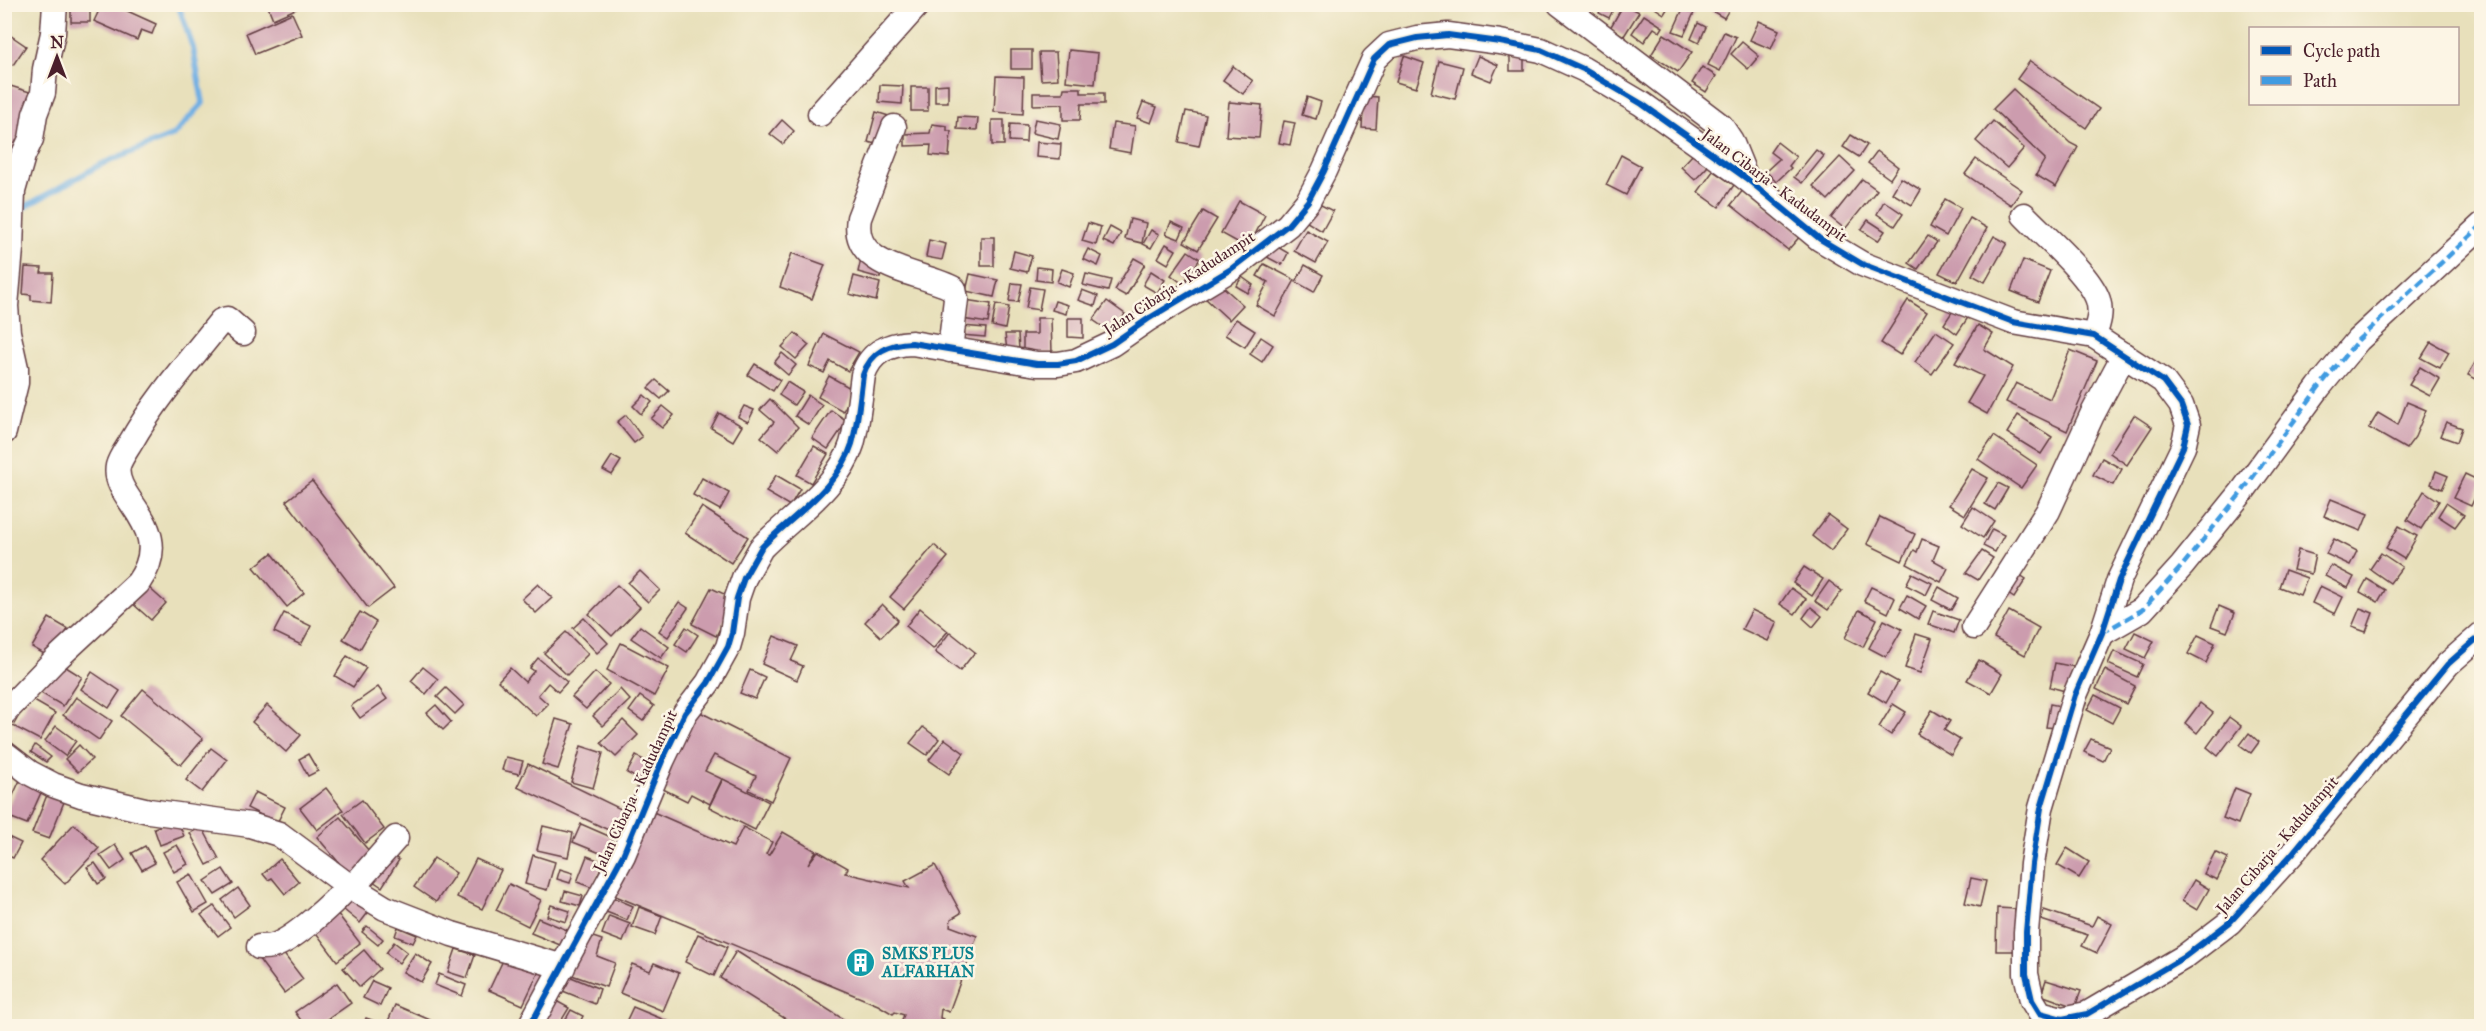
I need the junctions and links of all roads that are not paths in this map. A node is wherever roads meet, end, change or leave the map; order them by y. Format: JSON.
{"nodes":[{"id":1,"x":55,"y":4,"type":"edge"},
{"id":2,"x":918,"y":4,"type":"edge"},
{"id":3,"x":1560,"y":4,"type":"edge"},
{"id":4,"x":820,"y":114,"type":"dead end"},
{"id":5,"x":894,"y":127,"type":"dead end"},
{"id":6,"x":1746,"y":178,"type":"junction"},
{"id":7,"x":9,"y":190,"type":"edge"},
{"id":8,"x":2024,"y":215,"type":"dead end"},
{"id":9,"x":2480,"y":230,"type":"edge"},
{"id":10,"x":243,"y":333,"type":"dead end"},
{"id":11,"x":2094,"y":336,"type":"junction"},
{"id":12,"x":950,"y":350,"type":"junction"},
{"id":13,"x":2124,"y":355,"type":"junction"},
{"id":14,"x":4,"y":432,"type":"edge"},
{"id":15,"x":1974,"y":627,"type":"dead end"},
{"id":16,"x":2102,"y":633,"type":"junction"},
{"id":17,"x":2481,"y":634,"type":"edge"},
{"id":18,"x":4,"y":713,"type":"edge"},
{"id":19,"x":4,"y":753,"type":"edge"},
{"id":20,"x":396,"y":838,"type":"dead end"},
{"id":21,"x":350,"y":887,"type":"junction"},
{"id":22,"x":259,"y":947,"type":"dead end"},
{"id":23,"x":563,"y":967,"type":"junction"},
{"id":24,"x":530,"y":1026,"type":"edge"}],
"edges":[{"from":1,"to":7,"type":"street"},
{"from":2,"to":4,"type":"street"},
{"from":3,"to":6,"type":"street"},
{"from":5,"to":12,"type":"street"},
{"from":6,"to":11,"type":"street","name":"Jalan Cibarja - Kadudampit"},
{"from":6,"to":12,"type":"street","name":"Jalan Cibarja - Kadudampit"},
{"from":7,"to":14,"type":"street"},
{"from":8,"to":11,"type":"street"},
{"from":9,"to":16,"type":"street"},
{"from":10,"to":18,"type":"street"},
{"from":11,"to":13,"type":"street","name":"Jalan Cibarja - Kadudampit"},
{"from":12,"to":23,"type":"street","name":"Jalan Cibarja - Kadudampit"},
{"from":13,"to":15,"type":"street"},
{"from":13,"to":16,"type":"street","name":"Jalan Cibarja - Kadudampit"},
{"from":16,"to":17,"type":"street","name":"Jalan Cibarja - Kadudampit"},
{"from":19,"to":21,"type":"street"},
{"from":20,"to":21,"type":"street"},
{"from":21,"to":22,"type":"street"},
{"from":21,"to":23,"type":"street"},
{"from":23,"to":24,"type":"street","name":"Jalan Cibarja - Kadudampit"}]}
